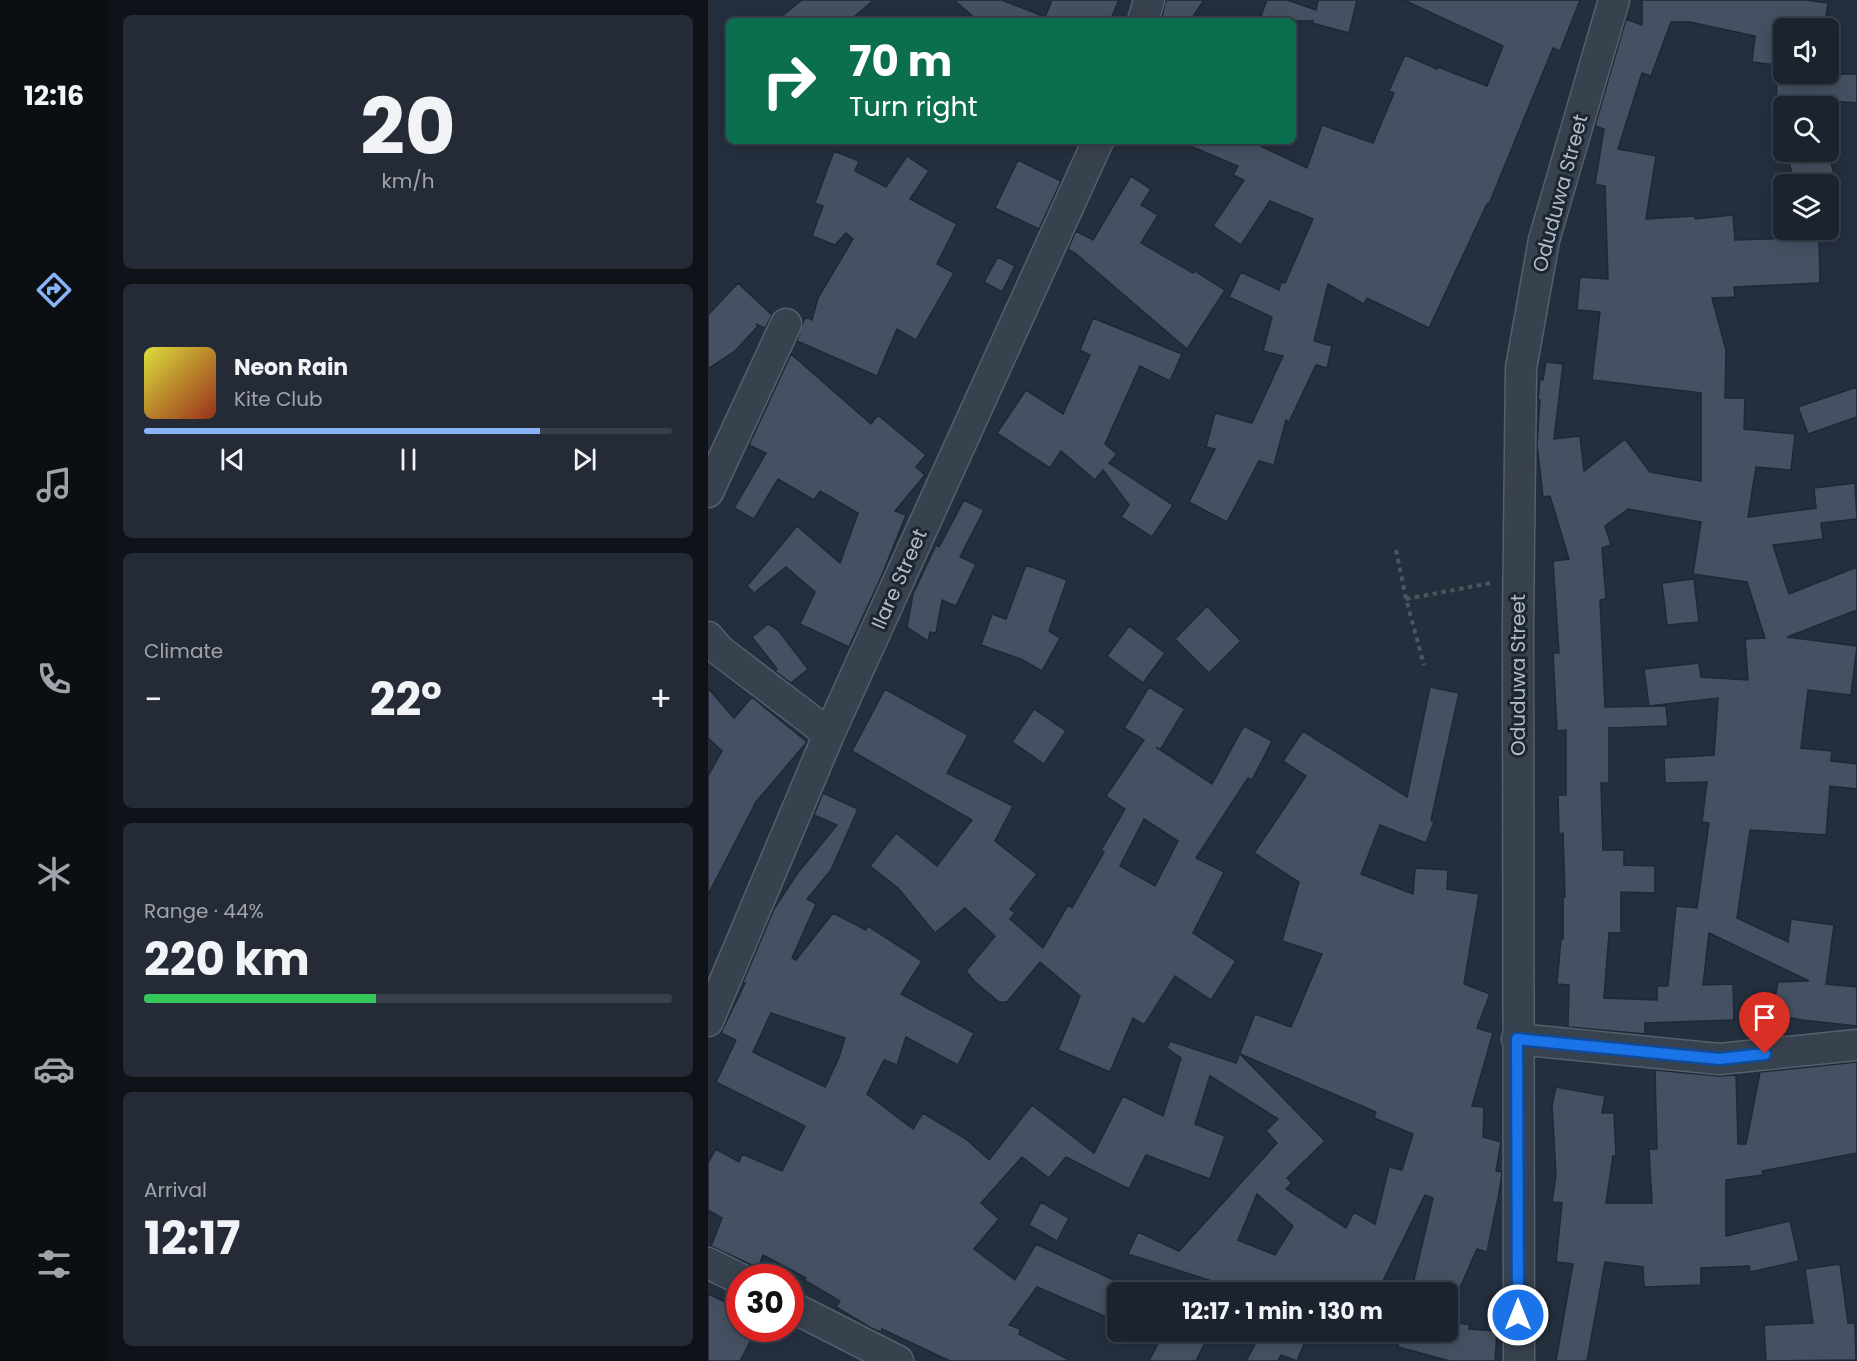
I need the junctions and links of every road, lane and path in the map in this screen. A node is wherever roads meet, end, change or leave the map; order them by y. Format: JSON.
{"nodes":[{"id":1,"x":1149,"y":0,"type":"edge"},
{"id":2,"x":1614,"y":0,"type":"edge"},
{"id":3,"x":1144,"y":18,"type":"edge"},
{"id":4,"x":1097,"y":144,"type":"edge"},
{"id":5,"x":786,"y":324,"type":"dead end"},
{"id":6,"x":708,"y":492,"type":"edge"},
{"id":7,"x":1396,"y":550,"type":"dead end"},
{"id":8,"x":1518,"y":578,"type":"junction"},
{"id":9,"x":1406,"y":599,"type":"junction"},
{"id":10,"x":708,"y":637,"type":"edge"},
{"id":11,"x":1424,"y":665,"type":"dead end"},
{"id":12,"x":829,"y":734,"type":"junction"},
{"id":13,"x":708,"y":1021,"type":"edge"},
{"id":14,"x":1517,"y":1039,"type":"junction"},
{"id":15,"x":1857,"y":1046,"type":"edge"},
{"id":16,"x":708,"y":1263,"type":"edge"},
{"id":17,"x":726,"y":1272,"type":"edge"},
{"id":18,"x":804,"y":1313,"type":"edge"},
{"id":19,"x":898,"y":1361,"type":"edge"},
{"id":20,"x":1519,"y":1361,"type":"edge"}],
"edges":[{"from":1,"to":3,"type":"street"},
{"from":2,"to":8,"type":"street","name":"Oduduwa Street"},
{"from":4,"to":12,"type":"street","name":"Ilare Street"},
{"from":5,"to":6,"type":"street"},
{"from":7,"to":9,"type":"path"},
{"from":8,"to":9,"type":"path"},
{"from":8,"to":14,"type":"street","name":"Oduduwa Street"},
{"from":9,"to":11,"type":"path"},
{"from":10,"to":12,"type":"street"},
{"from":12,"to":13,"type":"street","name":"Ilare Street"},
{"from":14,"to":15,"type":"street"},
{"from":14,"to":20,"type":"street","name":"Oduduwa Street"},
{"from":16,"to":17,"type":"street"},
{"from":18,"to":19,"type":"street"}]}
